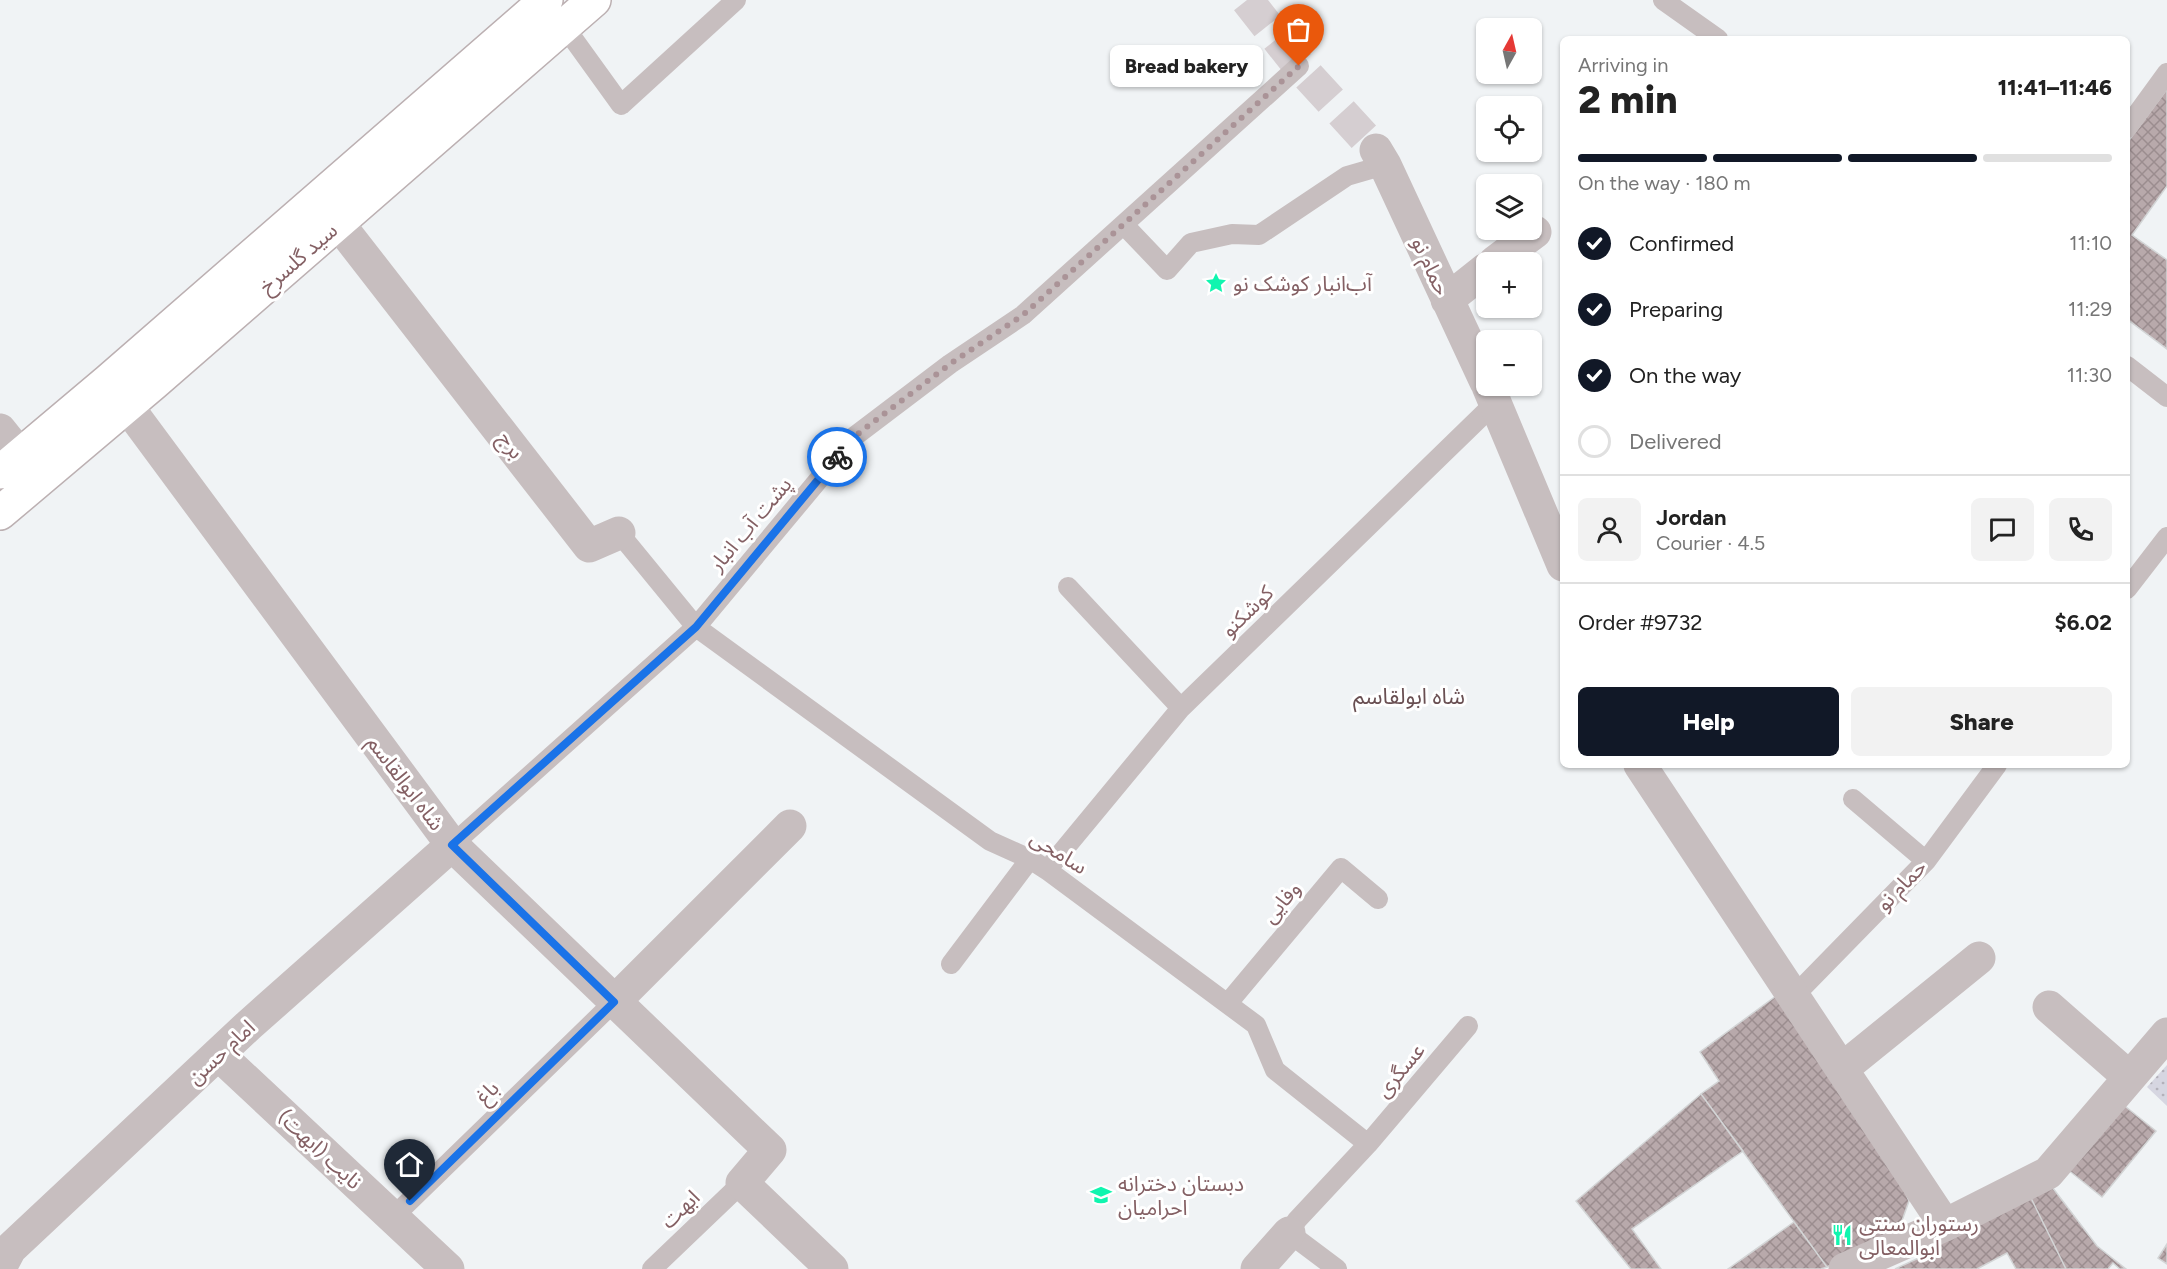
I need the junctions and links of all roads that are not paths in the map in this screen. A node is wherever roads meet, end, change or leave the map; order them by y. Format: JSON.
{"nodes":[{"id":1,"x":594,"y":0,"type":"edge"},
{"id":2,"x":736,"y":0,"type":"edge"},
{"id":3,"x":1664,"y":0,"type":"edge"},
{"id":4,"x":548,"y":7,"type":"edge"},
{"id":5,"x":1714,"y":36,"type":"edge"},
{"id":6,"x":1299,"y":66,"type":"dead end"},
{"id":7,"x":2167,"y":73,"type":"edge"},
{"id":8,"x":2130,"y":124,"type":"edge"},
{"id":9,"x":1381,"y":157,"type":"joint"},
{"id":10,"x":338,"y":223,"type":"junction"},
{"id":11,"x":1124,"y":225,"type":"junction"},
{"id":12,"x":1524,"y":240,"type":"edge"},
{"id":13,"x":1508,"y":252,"type":"edge"},
{"id":14,"x":1476,"y":277,"type":"edge"},
{"id":15,"x":1447,"y":300,"type":"junction"},
{"id":16,"x":1476,"y":361,"type":"edge"},
{"id":17,"x":2130,"y":368,"type":"edge"},
{"id":18,"x":1484,"y":396,"type":"edge"},
{"id":19,"x":1493,"y":396,"type":"edge"},
{"id":20,"x":2167,"y":397,"type":"edge"},
{"id":21,"x":127,"y":406,"type":"junction"},
{"id":22,"x":0,"y":430,"type":"edge"},
{"id":23,"x":10,"y":463,"type":"edge"},
{"id":24,"x":0,"y":513,"type":"edge"},
{"id":25,"x":619,"y":534,"type":"joint"},
{"id":26,"x":2167,"y":537,"type":"edge"},
{"id":27,"x":1560,"y":557,"type":"edge"},
{"id":28,"x":2130,"y":585,"type":"edge"},
{"id":29,"x":1068,"y":587,"type":"dead end"},
{"id":30,"x":696,"y":627,"type":"junction"},
{"id":31,"x":1181,"y":708,"type":"junction"},
{"id":32,"x":1642,"y":768,"type":"edge"},
{"id":33,"x":1995,"y":768,"type":"edge"},
{"id":34,"x":1853,"y":799,"type":"dead end"},
{"id":35,"x":790,"y":826,"type":"dead end"},
{"id":36,"x":452,"y":845,"type":"junction"},
{"id":37,"x":1030,"y":859,"type":"junction"},
{"id":38,"x":1926,"y":861,"type":"junction"},
{"id":39,"x":1047,"y":870,"type":"junction"},
{"id":40,"x":1378,"y":899,"type":"dead end"},
{"id":41,"x":1979,"y":958,"type":"dead end"},
{"id":42,"x":951,"y":964,"type":"dead end"},
{"id":43,"x":1794,"y":996,"type":"junction"},
{"id":44,"x":614,"y":1002,"type":"junction"},
{"id":45,"x":1228,"y":1004,"type":"junction"},
{"id":46,"x":2049,"y":1007,"type":"dead end"},
{"id":47,"x":1468,"y":1026,"type":"dead end"},
{"id":48,"x":2167,"y":1034,"type":"edge"},
{"id":49,"x":218,"y":1054,"type":"junction"},
{"id":50,"x":1842,"y":1069,"type":"junction"},
{"id":51,"x":2129,"y":1077,"type":"junction"},
{"id":52,"x":1368,"y":1144,"type":"junction"},
{"id":53,"x":742,"y":1184,"type":"junction"},
{"id":54,"x":393,"y":1217,"type":"junction"},
{"id":55,"x":1945,"y":1225,"type":"junction"},
{"id":56,"x":1289,"y":1233,"type":"junction"},
{"id":57,"x":0,"y":1268,"type":"edge"},
{"id":58,"x":448,"y":1269,"type":"edge"},
{"id":59,"x":652,"y":1269,"type":"edge"},
{"id":60,"x":832,"y":1269,"type":"edge"},
{"id":61,"x":1257,"y":1269,"type":"edge"},
{"id":62,"x":1337,"y":1269,"type":"edge"},
{"id":63,"x":1845,"y":1269,"type":"edge"}],
"edges":[{"from":1,"to":4,"type":"main road","name":"سید گلسرخ"},
{"from":2,"to":4,"type":"lane"},
{"from":3,"to":5,"type":"lane"},
{"from":4,"to":10,"type":"main road","name":"سید گلسرخ"},
{"from":4,"to":23,"type":"main road","name":"سید گلسرخ"},
{"from":6,"to":11,"type":"lane"},
{"from":7,"to":8,"type":"lane"},
{"from":9,"to":11,"type":"lane"},
{"from":9,"to":15,"type":"street","name":"حمام نو"},
{"from":10,"to":21,"type":"main road","name":"سید گلسرخ"},
{"from":10,"to":25,"type":"street","name":"برج"},
{"from":11,"to":30,"type":"lane","name":"پشت آب انبار"},
{"from":12,"to":13,"type":"street"},
{"from":14,"to":15,"type":"street"},
{"from":15,"to":16,"type":"street","name":"حمام نو"},
{"from":17,"to":20,"type":"lane"},
{"from":18,"to":31,"type":"lane","name":"کوشکنو"},
{"from":19,"to":27,"type":"street","name":"حمام نو"},
{"from":21,"to":24,"type":"main road","name":"سید گلسرخ"},
{"from":21,"to":36,"type":"street","name":"شاه ابوالقاسم"},
{"from":22,"to":23,"type":"street"},
{"from":25,"to":30,"type":"lane","name":"برج"},
{"from":26,"to":28,"type":"lane"},
{"from":29,"to":31,"type":"lane"},
{"from":30,"to":36,"type":"lane","name":"پشت آب انبار"},
{"from":30,"to":37,"type":"lane","name":"سامحی"},
{"from":31,"to":39,"type":"lane","name":"کوشکنو"},
{"from":32,"to":43,"type":"street"},
{"from":33,"to":38,"type":"lane","name":"حمام نو"},
{"from":34,"to":38,"type":"lane"},
{"from":35,"to":44,"type":"street"},
{"from":36,"to":44,"type":"street","name":"شاه ابوالقاسم"},
{"from":36,"to":49,"type":"street","name":"امام حسن"},
{"from":37,"to":39,"type":"lane","name":"سامحی"},
{"from":37,"to":42,"type":"lane"},
{"from":38,"to":43,"type":"lane","name":"حمام نو"},
{"from":39,"to":45,"type":"lane","name":"سامحی"},
{"from":40,"to":45,"type":"lane","name":"وفایی"},
{"from":41,"to":50,"type":"street"},
{"from":43,"to":50,"type":"street"},
{"from":44,"to":53,"type":"street","name":"شاه ابوالقاسم"},
{"from":44,"to":54,"type":"lane","name":"باغ"},
{"from":45,"to":52,"type":"lane","name":"سامحی"},
{"from":46,"to":51,"type":"street"},
{"from":47,"to":52,"type":"lane","name":"عسگری"},
{"from":48,"to":51,"type":"street"},
{"from":49,"to":54,"type":"street","name":"نایب (ابهت)"},
{"from":49,"to":57,"type":"street","name":"امام حسن"},
{"from":50,"to":55,"type":"street"},
{"from":51,"to":55,"type":"street"},
{"from":52,"to":56,"type":"lane","name":"عسگری"},
{"from":53,"to":59,"type":"lane","name":"ابهت"},
{"from":53,"to":60,"type":"street"},
{"from":54,"to":58,"type":"street","name":"نایب (ابهت)"},
{"from":55,"to":63,"type":"street"},
{"from":56,"to":61,"type":"street"},
{"from":56,"to":62,"type":"lane"}]}
